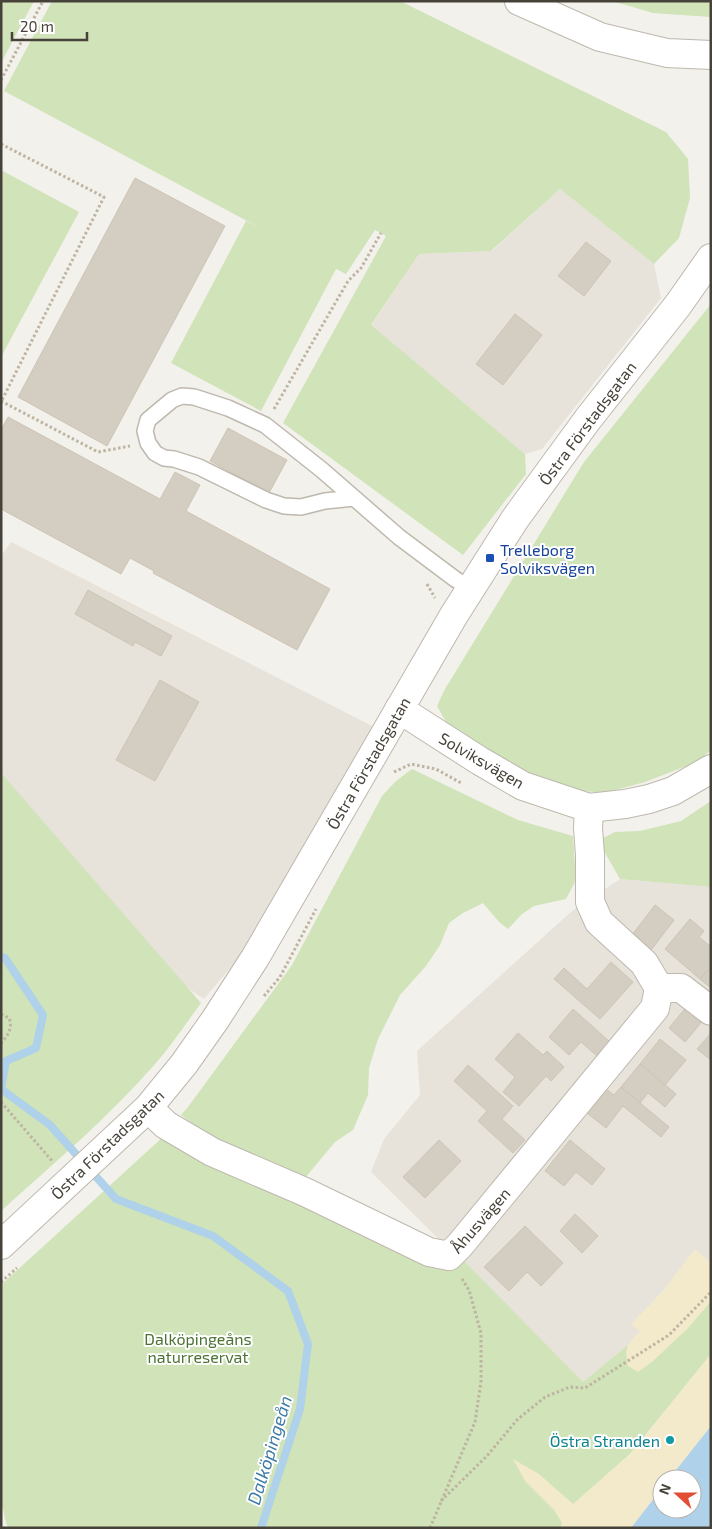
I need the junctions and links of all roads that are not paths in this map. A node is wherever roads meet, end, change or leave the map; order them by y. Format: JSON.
{"nodes":[{"id":1,"x":519,"y":1,"type":"edge"},
{"id":2,"x":711,"y":55,"type":"edge"},
{"id":3,"x":711,"y":258,"type":"edge"},
{"id":4,"x":354,"y":498,"type":"junction"},
{"id":5,"x":471,"y":589,"type":"junction"},
{"id":6,"x":398,"y":709,"type":"junction"},
{"id":7,"x":711,"y":769,"type":"edge"},
{"id":8,"x":588,"y":808,"type":"junction"},
{"id":9,"x":659,"y":988,"type":"junction"},
{"id":10,"x":711,"y":1012,"type":"edge"},
{"id":11,"x":148,"y":1108,"type":"junction"},
{"id":12,"x":1,"y":1245,"type":"edge"}],
"edges":[{"from":1,"to":2,"type":"street"},
{"from":3,"to":5,"type":"street","name":"Östra Förstadsgatan"},
{"from":4,"to":4,"type":"lane"},
{"from":4,"to":5,"type":"lane"},
{"from":5,"to":6,"type":"street","name":"Östra Förstadsgatan"},
{"from":6,"to":8,"type":"street","name":"Solviksvägen"},
{"from":6,"to":11,"type":"street","name":"Östra Förstadsgatan"},
{"from":7,"to":8,"type":"street","name":"Solviksvägen"},
{"from":8,"to":9,"type":"street"},
{"from":9,"to":10,"type":"street"},
{"from":9,"to":11,"type":"street","name":"Åhusvägen"},
{"from":11,"to":12,"type":"street","name":"Östra Förstadsgatan"}]}
